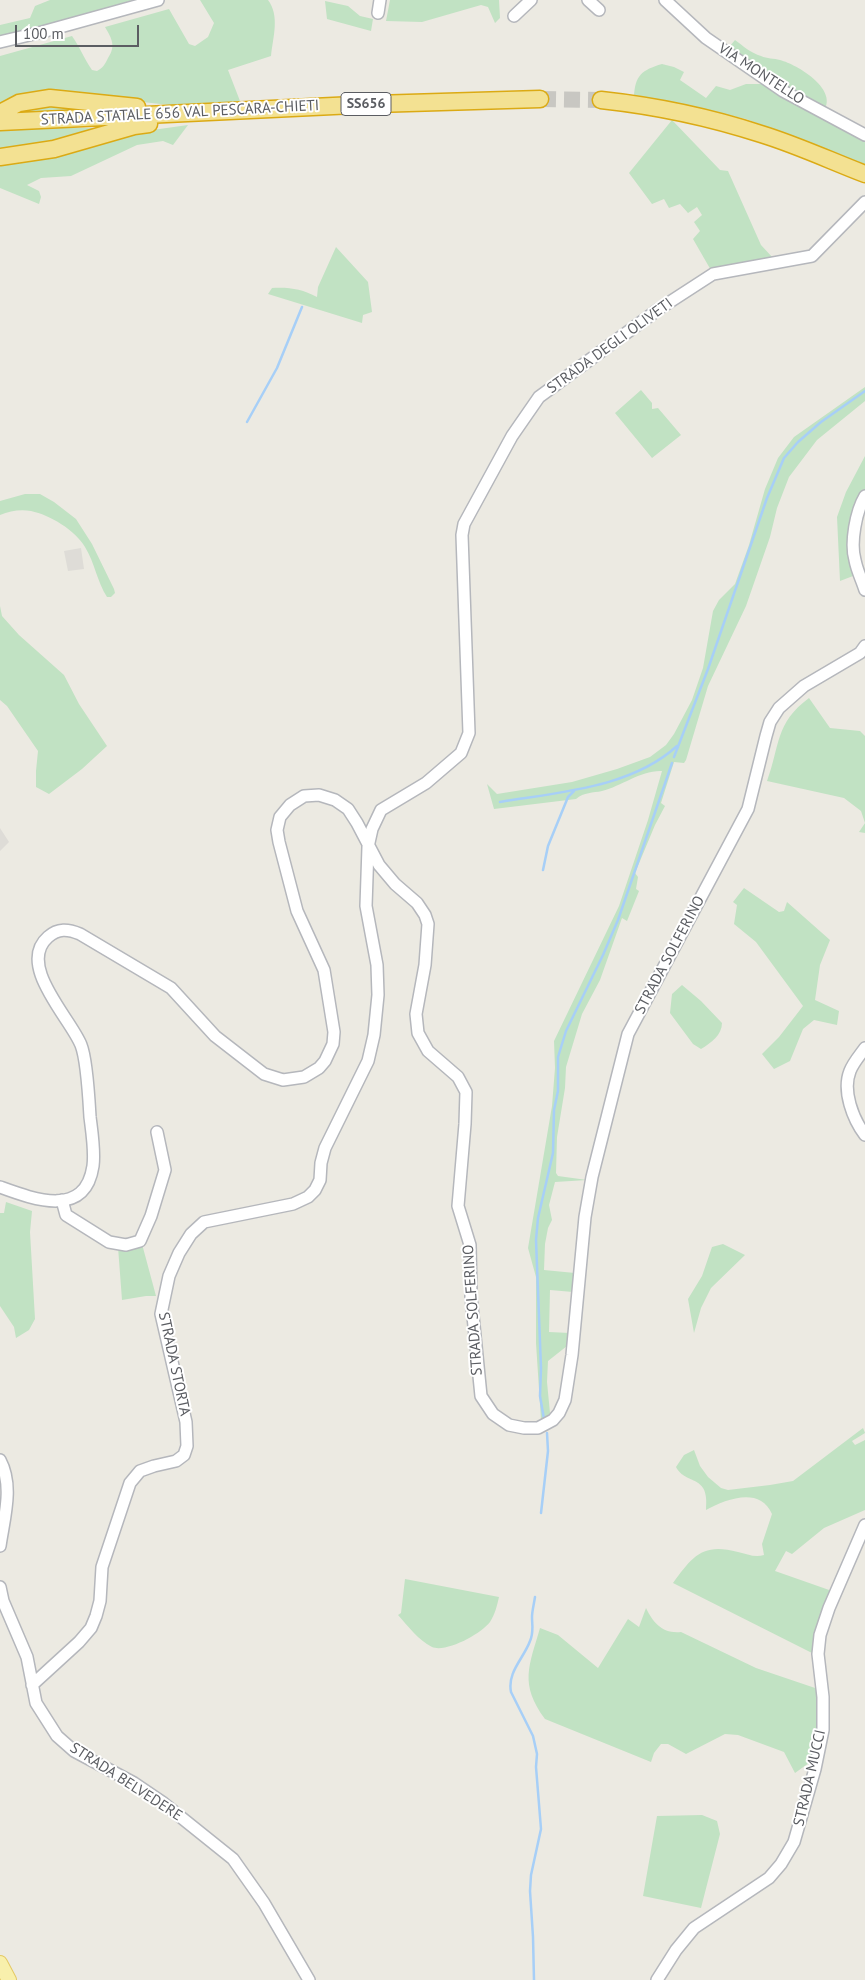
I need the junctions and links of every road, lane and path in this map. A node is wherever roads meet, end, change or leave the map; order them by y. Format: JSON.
{"nodes":[{"id":1,"x":158,"y":0,"type":"edge"},
{"id":2,"x":380,"y":0,"type":"edge"},
{"id":3,"x":531,"y":0,"type":"edge"},
{"id":4,"x":588,"y":0,"type":"edge"},
{"id":5,"x":665,"y":0,"type":"edge"},
{"id":6,"x":599,"y":10,"type":"dead end"},
{"id":7,"x":378,"y":13,"type":"dead end"},
{"id":8,"x":514,"y":16,"type":"dead end"},
{"id":9,"x":0,"y":42,"type":"edge"},
{"id":10,"x":540,"y":99,"type":"tunnel mouth"},
{"id":11,"x":600,"y":100,"type":"tunnel mouth"},
{"id":12,"x":0,"y":113,"type":"edge"},
{"id":13,"x":194,"y":113,"type":"junction"},
{"id":14,"x":0,"y":122,"type":"edge"},
{"id":15,"x":865,"y":135,"type":"edge"},
{"id":16,"x":0,"y":157,"type":"edge"},
{"id":17,"x":865,"y":174,"type":"edge"},
{"id":18,"x":865,"y":202,"type":"edge"},
{"id":19,"x":865,"y":496,"type":"edge"},
{"id":20,"x":865,"y":590,"type":"edge"},
{"id":21,"x":865,"y":646,"type":"edge"},
{"id":22,"x":368,"y":847,"type":"junction"},
{"id":23,"x":865,"y":1048,"type":"edge"},
{"id":24,"x":157,"y":1132,"type":"dead end"},
{"id":25,"x":865,"y":1135,"type":"edge"},
{"id":26,"x":0,"y":1187,"type":"edge"},
{"id":27,"x":62,"y":1200,"type":"junction"},
{"id":28,"x":0,"y":1460,"type":"edge"},
{"id":29,"x":865,"y":1525,"type":"edge"},
{"id":30,"x":0,"y":1546,"type":"edge"},
{"id":31,"x":0,"y":1588,"type":"edge"},
{"id":32,"x":32,"y":1685,"type":"junction"},
{"id":33,"x":0,"y":1963,"type":"edge"},
{"id":34,"x":9,"y":1980,"type":"edge"},
{"id":35,"x":309,"y":1980,"type":"edge"},
{"id":36,"x":657,"y":1980,"type":"edge"}],
"edges":[{"from":1,"to":9,"type":"street"},
{"from":2,"to":7,"type":"street"},
{"from":3,"to":8,"type":"street"},
{"from":4,"to":6,"type":"street"},
{"from":5,"to":15,"type":"street","name":"VIA MONTELLO"},
{"from":10,"to":13,"type":"highway","name":"STRADA STATALE 656 VAL PESCARA-CHIETI","number":"SS656"},
{"from":11,"to":17,"type":"highway"},
{"from":12,"to":13,"type":"highway"},
{"from":13,"to":14,"type":"highway","name":"STRADA STATALE 656 VAL PESCARA-CHIETI","number":"SS656"},
{"from":13,"to":16,"type":"highway"},
{"from":18,"to":22,"type":"street","name":"STRADA DEGLI OLIVETI"},
{"from":19,"to":20,"type":"street"},
{"from":21,"to":22,"type":"street","name":"STRADA SOLFERINO"},
{"from":22,"to":27,"type":"street","name":"STRADA SOLFERINO"},
{"from":22,"to":32,"type":"street","name":"STRADA STORTA"},
{"from":23,"to":25,"type":"street"},
{"from":24,"to":27,"type":"street"},
{"from":26,"to":27,"type":"street","name":"STRADA SOLFERINO"},
{"from":28,"to":30,"type":"street"},
{"from":29,"to":36,"type":"street","name":"STRADA MUCCI"},
{"from":31,"to":32,"type":"street","name":"STRADA BELVEDERE"},
{"from":32,"to":35,"type":"street","name":"STRADA BELVEDERE"},
{"from":33,"to":34,"type":"main road"}]}
